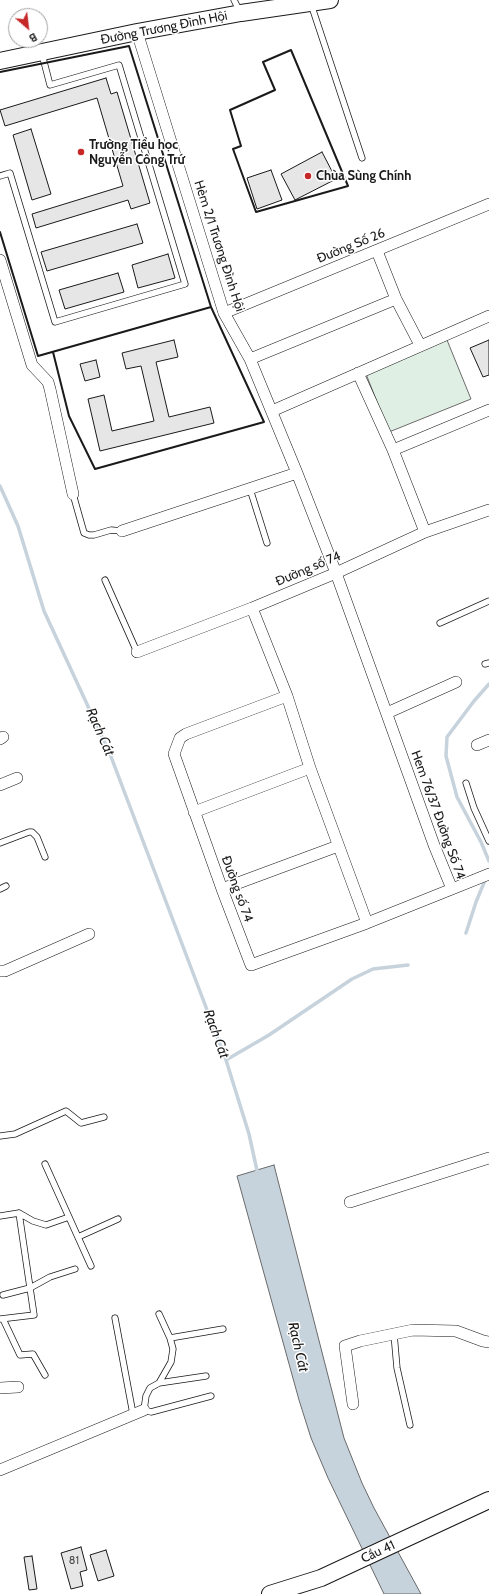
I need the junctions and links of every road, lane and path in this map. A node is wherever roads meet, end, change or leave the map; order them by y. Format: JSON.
{"nodes":[{"id":1,"x":330,"y":0,"type":"edge"},
{"id":2,"x":311,"y":3,"type":"junction"},
{"id":3,"x":237,"y":7,"type":"edge"},
{"id":4,"x":137,"y":32,"type":"junction"},
{"id":5,"x":42,"y":52,"type":"junction"},
{"id":6,"x":0,"y":61,"type":"edge"},
{"id":7,"x":362,"y":158,"type":"dead end"},
{"id":8,"x":0,"y":176,"type":"edge"},
{"id":9,"x":489,"y":204,"type":"edge"},
{"id":10,"x":377,"y":251,"type":"junction"},
{"id":11,"x":0,"y":260,"type":"edge"},
{"id":12,"x":396,"y":299,"type":"junction"},
{"id":13,"x":224,"y":313,"type":"junction"},
{"id":14,"x":489,"y":316,"type":"edge"},
{"id":15,"x":420,"y":345,"type":"junction"},
{"id":16,"x":250,"y":359,"type":"junction"},
{"id":17,"x":358,"y":373,"type":"junction"},
{"id":18,"x":489,"y":410,"type":"edge"},
{"id":19,"x":272,"y":411,"type":"junction"},
{"id":20,"x":393,"y":450,"type":"junction"},
{"id":21,"x":297,"y":473,"type":"junction"},
{"id":22,"x":250,"y":489,"type":"junction"},
{"id":23,"x":72,"y":494,"type":"joint"},
{"id":24,"x":489,"y":510,"type":"edge"},
{"id":25,"x":122,"y":531,"type":"joint"},
{"id":26,"x":425,"y":532,"type":"junction"},
{"id":27,"x":267,"y":543,"type":"dead end"},
{"id":28,"x":336,"y":573,"type":"junction"},
{"id":29,"x":105,"y":580,"type":"dead end"},
{"id":30,"x":489,"y":601,"type":"edge"},
{"id":31,"x":252,"y":608,"type":"junction"},
{"id":32,"x":440,"y":623,"type":"dead end"},
{"id":33,"x":137,"y":652,"type":"joint"},
{"id":34,"x":456,"y":682,"type":"dead end"},
{"id":35,"x":287,"y":696,"type":"junction"},
{"id":36,"x":387,"y":713,"type":"junction"},
{"id":37,"x":489,"y":740,"type":"edge"},
{"id":38,"x":477,"y":745,"type":"dead end"},
{"id":39,"x":310,"y":768,"type":"junction"},
{"id":40,"x":17,"y":778,"type":"dead end"},
{"id":41,"x":466,"y":783,"type":"dead end"},
{"id":42,"x":0,"y":785,"type":"edge"},
{"id":43,"x":194,"y":812,"type":"junction"},
{"id":44,"x":487,"y":832,"type":"edge"},
{"id":45,"x":489,"y":841,"type":"edge"},
{"id":46,"x":0,"y":843,"type":"edge"},
{"id":47,"x":338,"y":846,"type":"junction"},
{"id":48,"x":45,"y":857,"type":"dead end"},
{"id":49,"x":489,"y":874,"type":"edge"},
{"id":50,"x":6,"y":886,"type":"dead end"},
{"id":51,"x":0,"y":889,"type":"edge"},
{"id":52,"x":222,"y":889,"type":"junction"},
{"id":53,"x":452,"y":889,"type":"junction"},
{"id":54,"x":368,"y":923,"type":"junction"},
{"id":55,"x":90,"y":934,"type":"dead end"},
{"id":56,"x":251,"y":965,"type":"joint"},
{"id":57,"x":0,"y":972,"type":"edge"},
{"id":58,"x":104,"y":1117,"type":"dead end"},
{"id":59,"x":0,"y":1136,"type":"edge"},
{"id":60,"x":489,"y":1158,"type":"edge"},
{"id":61,"x":45,"y":1164,"type":"dead end"},
{"id":62,"x":350,"y":1202,"type":"dead end"},
{"id":63,"x":19,"y":1213,"type":"junction"},
{"id":64,"x":0,"y":1216,"type":"edge"},
{"id":65,"x":69,"y":1217,"type":"junction"},
{"id":66,"x":118,"y":1219,"type":"dead end"},
{"id":67,"x":78,"y":1237,"type":"junction"},
{"id":68,"x":91,"y":1266,"type":"dead end"},
{"id":69,"x":75,"y":1269,"type":"dead end"},
{"id":70,"x":30,"y":1288,"type":"junction"},
{"id":71,"x":4,"y":1295,"type":"dead end"},
{"id":72,"x":159,"y":1314,"type":"dead end"},
{"id":73,"x":115,"y":1318,"type":"dead end"},
{"id":74,"x":1,"y":1319,"type":"edge"},
{"id":75,"x":222,"y":1329,"type":"dead end"},
{"id":76,"x":394,"y":1334,"type":"junction"},
{"id":77,"x":170,"y":1338,"type":"junction"},
{"id":78,"x":489,"y":1342,"type":"edge"},
{"id":79,"x":46,"y":1376,"type":"dead end"},
{"id":80,"x":206,"y":1376,"type":"dead end"},
{"id":81,"x":159,"y":1383,"type":"junction"},
{"id":82,"x":18,"y":1387,"type":"dead end"},
{"id":83,"x":0,"y":1388,"type":"edge"},
{"id":84,"x":210,"y":1396,"type":"dead end"},
{"id":85,"x":353,"y":1404,"type":"dead end"},
{"id":86,"x":144,"y":1410,"type":"junction"},
{"id":87,"x":133,"y":1414,"type":"junction"},
{"id":88,"x":410,"y":1425,"type":"dead end"},
{"id":89,"x":0,"y":1470,"type":"edge"},
{"id":90,"x":489,"y":1500,"type":"edge"},
{"id":91,"x":270,"y":1594,"type":"edge"}],
"edges":[{"from":1,"to":2,"type":"street","name":"Đường Trương Đình Hội"},
{"from":2,"to":3,"type":"street","name":"Đường Trương Đình Hội"},
{"from":2,"to":7,"type":"lane"},
{"from":3,"to":4,"type":"street","name":"Đường Trương Đình Hội"},
{"from":4,"to":5,"type":"street","name":"Đường Trương Đình Hội"},
{"from":4,"to":13,"type":"street","name":"Hẻm 2/1 Trương Đình Hội"},
{"from":5,"to":6,"type":"street","name":"Đường Trương Đình Hội"},
{"from":5,"to":8,"type":"lane"},
{"from":9,"to":10,"type":"street","name":"Đường Số 26"},
{"from":10,"to":12,"type":"street"},
{"from":10,"to":13,"type":"street","name":"Đường Số 26"},
{"from":11,"to":23,"type":"street"},
{"from":12,"to":15,"type":"street"},
{"from":12,"to":16,"type":"street"},
{"from":13,"to":16,"type":"street","name":"Hẻm 2/1 Trương Đình Hội"},
{"from":14,"to":15,"type":"street"},
{"from":15,"to":17,"type":"street"},
{"from":16,"to":19,"type":"street","name":"Hẻm 2/1 Trương Đình Hội"},
{"from":17,"to":19,"type":"street"},
{"from":17,"to":20,"type":"street"},
{"from":18,"to":20,"type":"street"},
{"from":19,"to":21,"type":"street","name":"Hẻm 2/1 Trương Đình Hội"},
{"from":20,"to":26,"type":"street"},
{"from":21,"to":22,"type":"street"},
{"from":21,"to":28,"type":"street","name":"Hẻm 2/1 Trương Đình Hội"},
{"from":22,"to":25,"type":"street"},
{"from":22,"to":27,"type":"lane"},
{"from":23,"to":25,"type":"lane"},
{"from":24,"to":26,"type":"street","name":"Đường số 74"},
{"from":26,"to":28,"type":"street","name":"Đường số 74"},
{"from":28,"to":31,"type":"street","name":"Đường số 74"},
{"from":28,"to":36,"type":"street","name":"Hem 76/37 Đường Số 74"},
{"from":29,"to":33,"type":"lane"},
{"from":30,"to":32,"type":"lane"},
{"from":31,"to":33,"type":"street","name":"Đường số 74"},
{"from":31,"to":35,"type":"street"},
{"from":34,"to":36,"type":"street"},
{"from":35,"to":39,"type":"street"},
{"from":35,"to":43,"type":"street","name":"Đường số 74"},
{"from":36,"to":53,"type":"street","name":"Hem 76/37 Đường Số 74"},
{"from":37,"to":38,"type":"street"},
{"from":39,"to":43,"type":"street"},
{"from":39,"to":47,"type":"street"},
{"from":40,"to":42,"type":"street"},
{"from":41,"to":44,"type":"lane"},
{"from":43,"to":52,"type":"street","name":"Đường số 74"},
{"from":44,"to":45,"type":"lane"},
{"from":46,"to":48,"type":"lane"},
{"from":47,"to":52,"type":"street"},
{"from":47,"to":54,"type":"street"},
{"from":49,"to":53,"type":"street"},
{"from":50,"to":51,"type":"lane"},
{"from":52,"to":56,"type":"street","name":"Đường số 74"},
{"from":53,"to":54,"type":"street","name":"Hem 76/37 Đường Số 74"},
{"from":54,"to":56,"type":"street","name":"Hem 76/37 Đường Số 74"},
{"from":55,"to":57,"type":"street"},
{"from":58,"to":59,"type":"lane"},
{"from":60,"to":62,"type":"street"},
{"from":61,"to":65,"type":"lane"},
{"from":63,"to":64,"type":"lane"},
{"from":63,"to":65,"type":"lane"},
{"from":63,"to":70,"type":"lane"},
{"from":65,"to":67,"type":"lane"},
{"from":66,"to":67,"type":"lane"},
{"from":67,"to":68,"type":"lane"},
{"from":69,"to":70,"type":"lane"},
{"from":70,"to":71,"type":"lane"},
{"from":70,"to":74,"type":"lane"},
{"from":72,"to":77,"type":"lane"},
{"from":73,"to":87,"type":"lane"},
{"from":74,"to":79,"type":"lane"},
{"from":75,"to":77,"type":"lane"},
{"from":76,"to":78,"type":"street"},
{"from":76,"to":85,"type":"street"},
{"from":76,"to":88,"type":"lane"},
{"from":77,"to":81,"type":"lane"},
{"from":80,"to":81,"type":"lane"},
{"from":81,"to":86,"type":"lane"},
{"from":82,"to":83,"type":"street"},
{"from":84,"to":86,"type":"lane"},
{"from":86,"to":87,"type":"street"},
{"from":87,"to":89,"type":"street"},
{"from":90,"to":91,"type":"street","name":"Cầu 41"}]}
